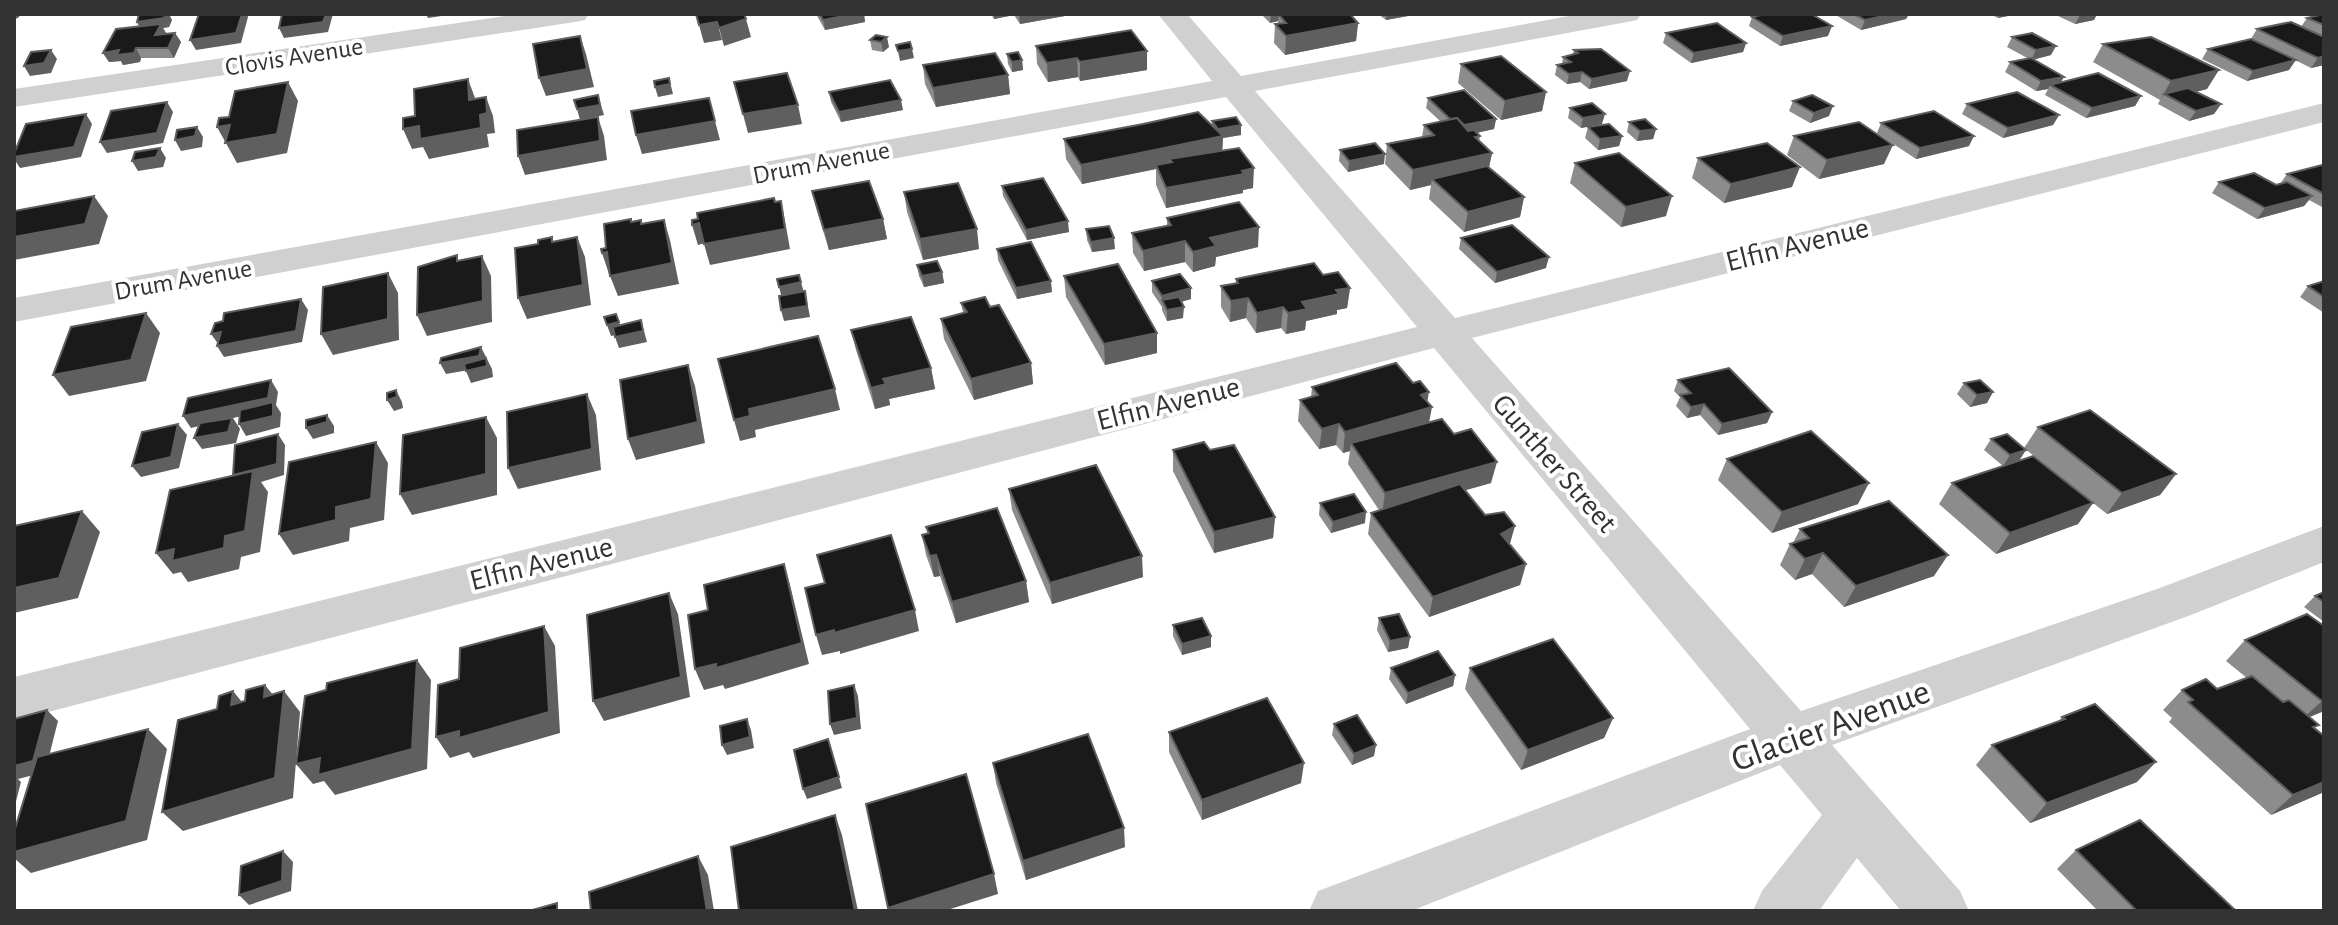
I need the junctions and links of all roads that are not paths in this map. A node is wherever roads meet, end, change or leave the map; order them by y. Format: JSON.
{"nodes":[{"id":1,"x":575,"y":14,"type":"edge"},
{"id":2,"x":1172,"y":14,"type":"edge"},
{"id":3,"x":1627,"y":14,"type":"edge"},
{"id":4,"x":1231,"y":85,"type":"junction"},
{"id":5,"x":14,"y":98,"type":"edge"},
{"id":6,"x":2324,"y":112,"type":"edge"},
{"id":7,"x":14,"y":310,"type":"edge"},
{"id":8,"x":1442,"y":333,"type":"junction"},
{"id":9,"x":2324,"y":543,"type":"edge"},
{"id":10,"x":14,"y":699,"type":"edge"},
{"id":11,"x":1791,"y":737,"type":"junction"},
{"id":12,"x":1857,"y":813,"type":"junction"},
{"id":13,"x":1339,"y":911,"type":"edge"},
{"id":14,"x":1783,"y":911,"type":"edge"},
{"id":15,"x":1939,"y":911,"type":"edge"}],
"edges":[{"from":1,"to":5,"type":"street","name":"Clovis Avenue"},
{"from":2,"to":4,"type":"street","name":"Gunther Street"},
{"from":3,"to":4,"type":"street","name":"Drum Avenue"},
{"from":4,"to":7,"type":"street","name":"Drum Avenue"},
{"from":4,"to":8,"type":"street","name":"Gunther Street"},
{"from":6,"to":8,"type":"street","name":"Elfin Avenue"},
{"from":8,"to":10,"type":"street","name":"Elfin Avenue"},
{"from":8,"to":11,"type":"street","name":"Gunther Street"},
{"from":9,"to":11,"type":"street","name":"Glacier Avenue"},
{"from":11,"to":12,"type":"street","name":"Gunther Street"},
{"from":11,"to":13,"type":"street","name":"Glacier Avenue"},
{"from":12,"to":14,"type":"street"},
{"from":12,"to":15,"type":"street","name":"Gunther Street"}]}
